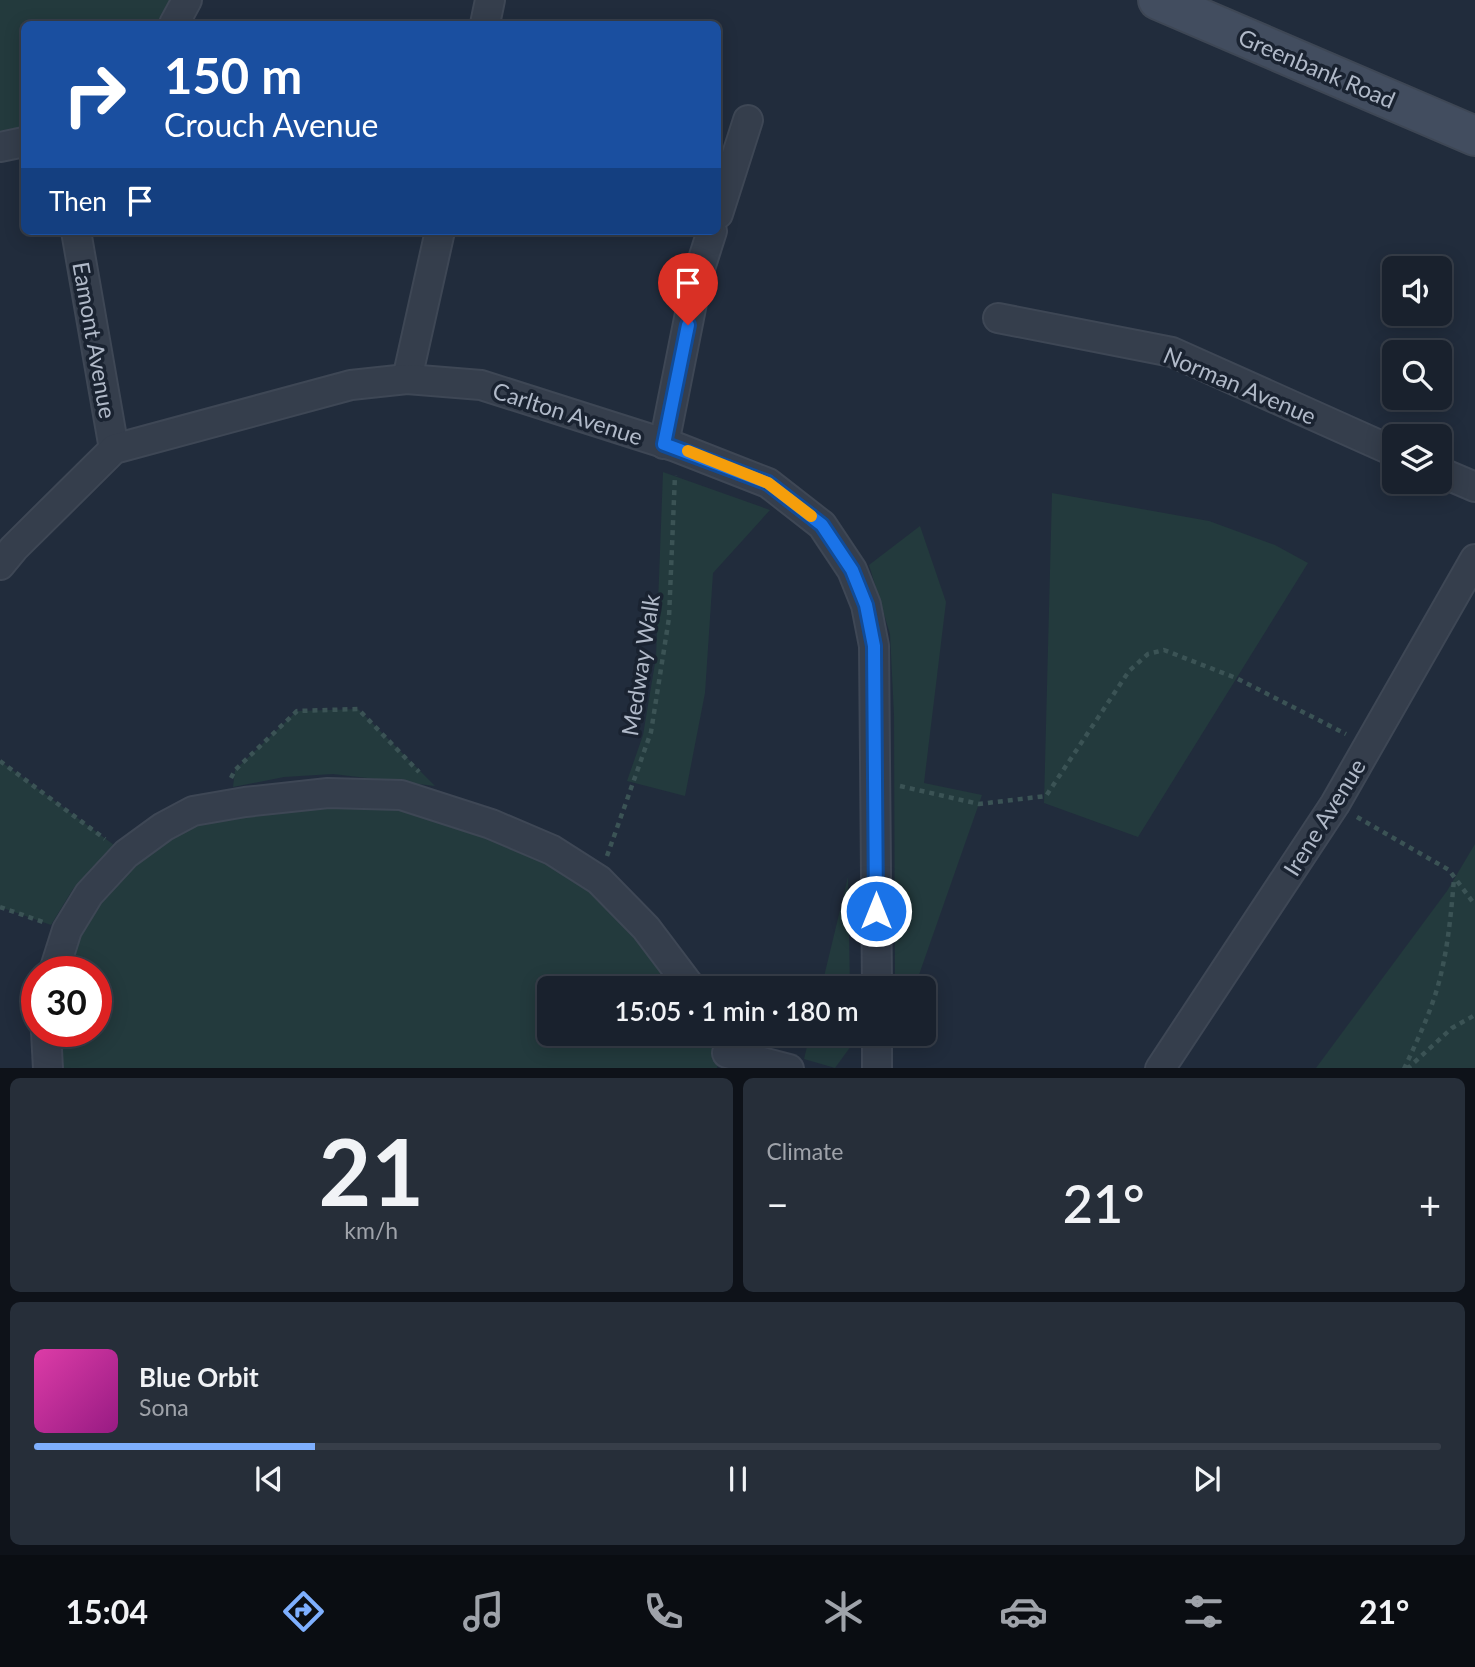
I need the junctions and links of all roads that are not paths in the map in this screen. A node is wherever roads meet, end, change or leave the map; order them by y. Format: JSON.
{"nodes":[{"id":1,"x":187,"y":0,"type":"edge"},
{"id":2,"x":490,"y":0,"type":"edge"},
{"id":3,"x":1158,"y":0,"type":"edge"},
{"id":4,"x":176,"y":21,"type":"edge"},
{"id":5,"x":486,"y":21,"type":"edge"},
{"id":6,"x":748,"y":120,"type":"dead end"},
{"id":7,"x":1475,"y":136,"type":"edge"},
{"id":8,"x":21,"y":143,"type":"edge"},
{"id":9,"x":0,"y":147,"type":"edge"},
{"id":10,"x":721,"y":205,"type":"edge"},
{"id":11,"x":77,"y":235,"type":"edge"},
{"id":12,"x":439,"y":235,"type":"edge"},
{"id":13,"x":711,"y":235,"type":"edge"},
{"id":14,"x":998,"y":317,"type":"dead end"},
{"id":15,"x":407,"y":379,"type":"junction"},
{"id":16,"x":670,"y":445,"type":"junction"},
{"id":17,"x":1382,"y":446,"type":"edge"},
{"id":18,"x":114,"y":449,"type":"junction"},
{"id":19,"x":1452,"y":477,"type":"edge"},
{"id":20,"x":1475,"y":487,"type":"edge"},
{"id":21,"x":1475,"y":559,"type":"edge"},
{"id":22,"x":0,"y":565,"type":"edge"},
{"id":23,"x":58,"y":956,"type":"edge"},
{"id":24,"x":682,"y":976,"type":"edge"},
{"id":25,"x":877,"y":976,"type":"edge"},
{"id":26,"x":877,"y":1046,"type":"edge"},
{"id":27,"x":47,"y":1047,"type":"edge"},
{"id":28,"x":720,"y":1052,"type":"edge"},
{"id":29,"x":48,"y":1068,"type":"edge"},
{"id":30,"x":785,"y":1068,"type":"edge"},
{"id":31,"x":877,"y":1068,"type":"edge"},
{"id":32,"x":1161,"y":1068,"type":"edge"}],
"edges":[{"from":1,"to":4,"type":"street"},
{"from":2,"to":5,"type":"street"},
{"from":3,"to":7,"type":"street","name":"Greenbank Road"},
{"from":6,"to":10,"type":"street"},
{"from":8,"to":9,"type":"street"},
{"from":11,"to":18,"type":"street","name":"Eamont Avenue"},
{"from":12,"to":15,"type":"street"},
{"from":13,"to":16,"type":"street"},
{"from":14,"to":17,"type":"street","name":"Norman Avenue"},
{"from":15,"to":16,"type":"street","name":"Carlton Avenue"},
{"from":15,"to":18,"type":"street","name":"Carlton Avenue"},
{"from":16,"to":25,"type":"street","name":"Carlton Avenue"},
{"from":18,"to":22,"type":"street","name":"Carlton Avenue"},
{"from":19,"to":20,"type":"street"},
{"from":21,"to":32,"type":"street","name":"Irene Avenue"},
{"from":23,"to":24,"type":"street"},
{"from":26,"to":31,"type":"street"},
{"from":27,"to":29,"type":"street"},
{"from":28,"to":30,"type":"street"}]}
